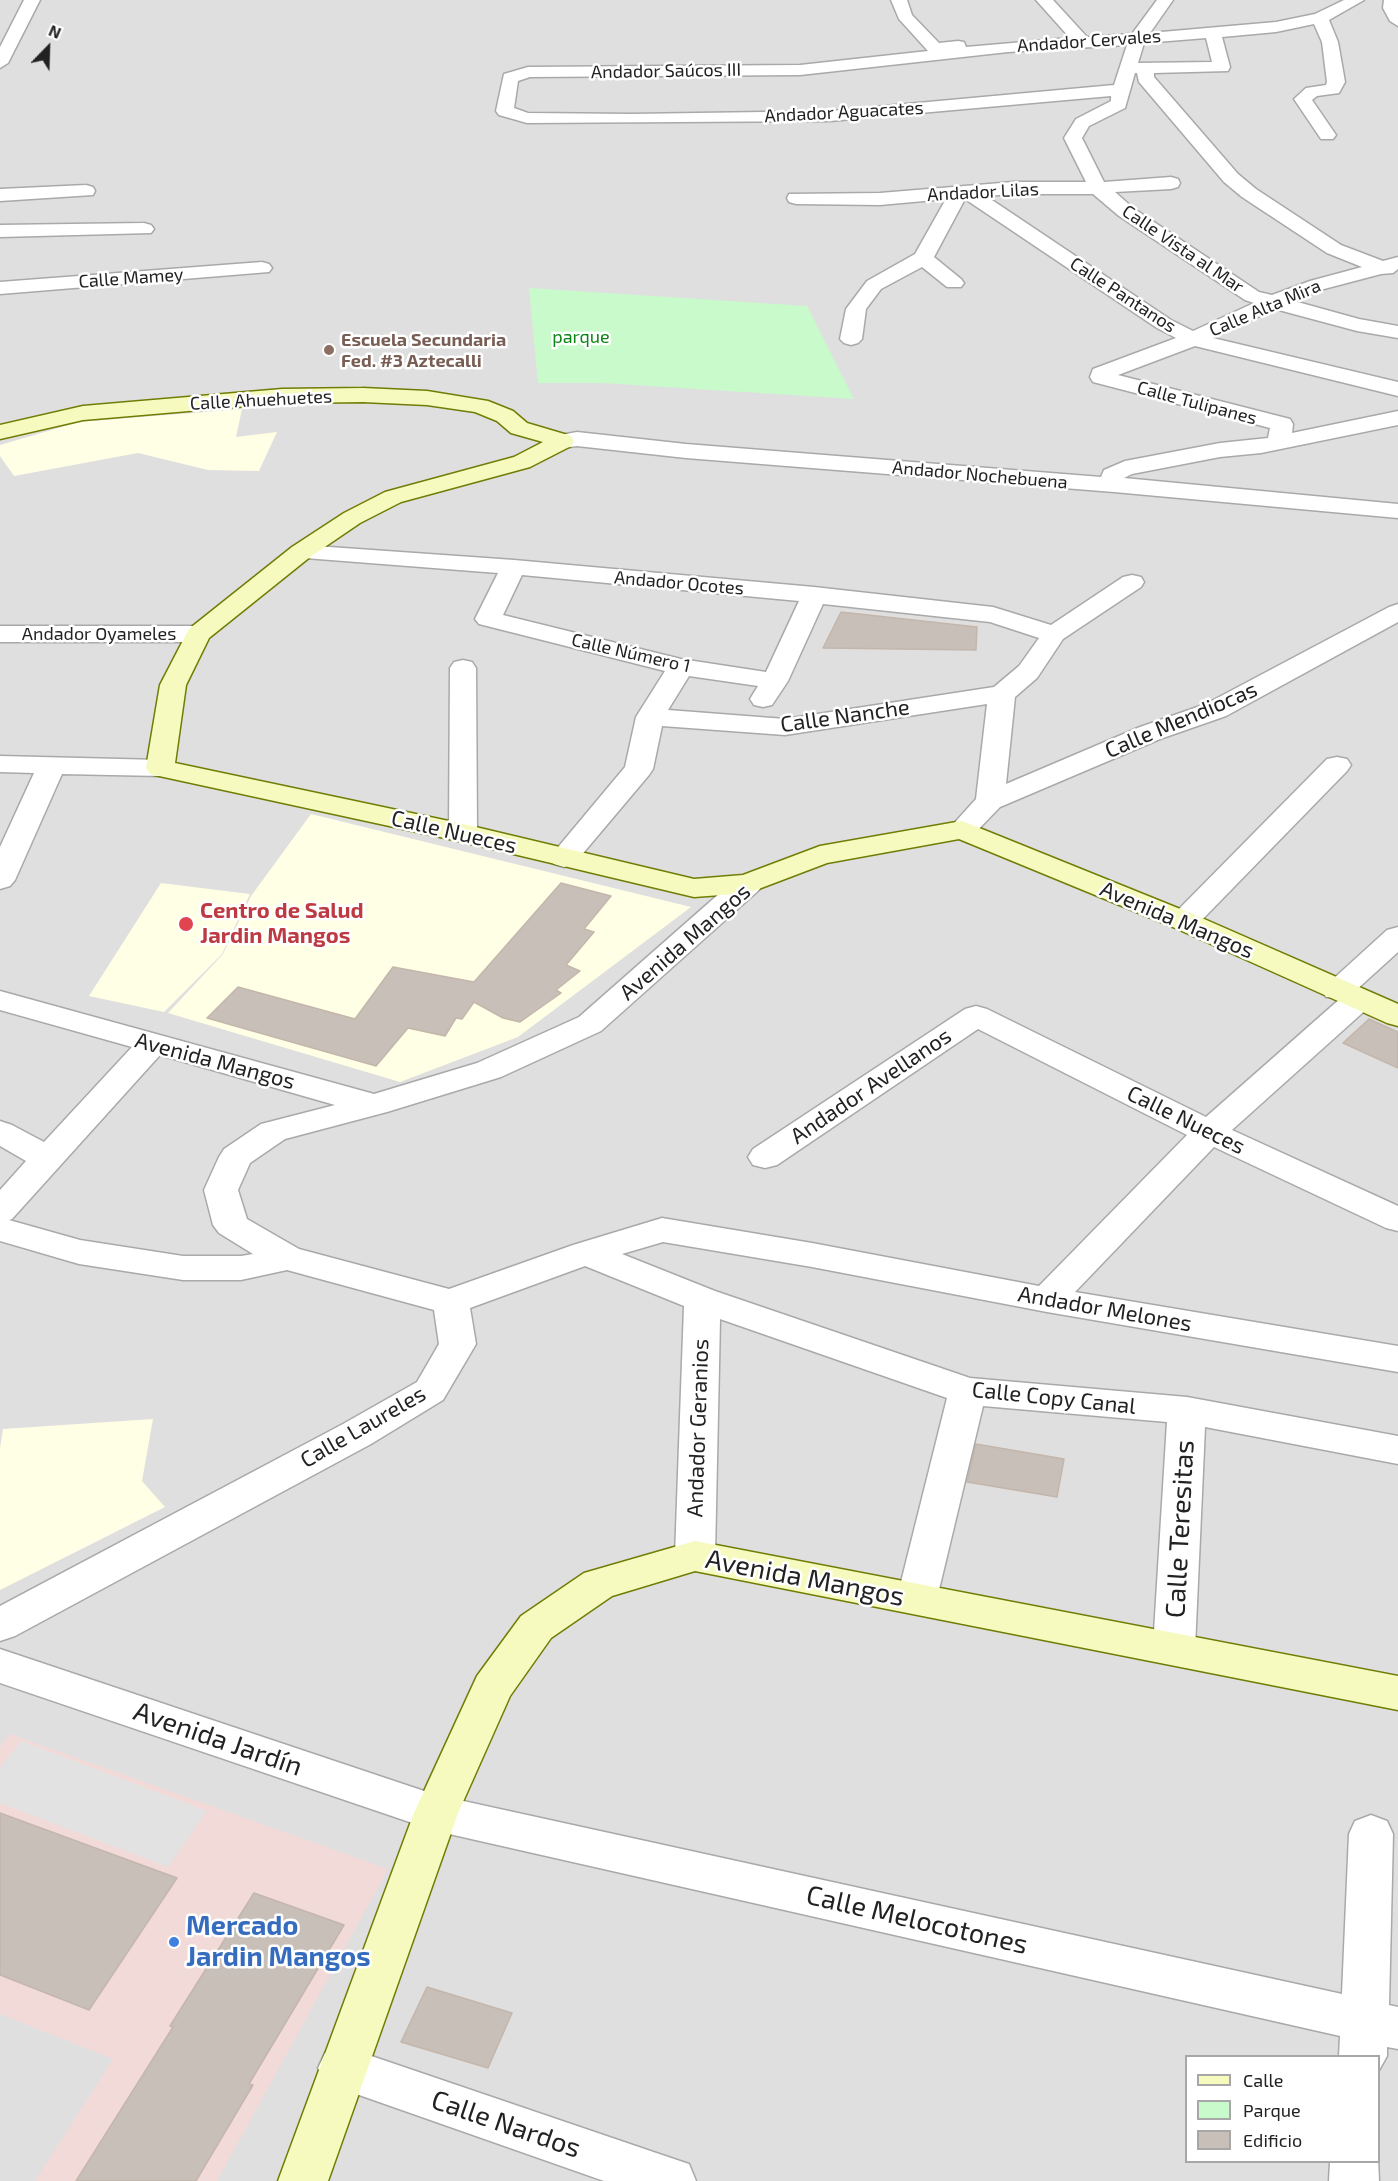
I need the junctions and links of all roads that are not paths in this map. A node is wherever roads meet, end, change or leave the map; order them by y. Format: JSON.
{"nodes":[{"id":1,"x":32,"y":0,"type":"edge"},
{"id":2,"x":899,"y":0,"type":"edge"},
{"id":3,"x":1044,"y":0,"type":"edge"},
{"id":4,"x":1165,"y":0,"type":"edge"},
{"id":5,"x":1356,"y":0,"type":"edge"},
{"id":6,"x":1392,"y":0,"type":"edge"},
{"id":7,"x":1320,"y":18,"type":"junction"},
{"id":8,"x":1398,"y":21,"type":"edge"},
{"id":9,"x":1213,"y":32,"type":"junction"},
{"id":10,"x":1137,"y":39,"type":"junction"},
{"id":11,"x":1082,"y":42,"type":"junction"},
{"id":12,"x":1008,"y":47,"type":"junction"},
{"id":13,"x":0,"y":63,"type":"edge"},
{"id":14,"x":818,"y":68,"type":"joint"},
{"id":15,"x":1137,"y":69,"type":"junction"},
{"id":16,"x":1121,"y":90,"type":"junction"},
{"id":17,"x":513,"y":115,"type":"joint"},
{"id":18,"x":1327,"y":135,"type":"dead end"},
{"id":19,"x":1171,"y":183,"type":"dead end"},
{"id":20,"x":1098,"y":188,"type":"junction"},
{"id":21,"x":86,"y":191,"type":"dead end"},
{"id":22,"x":964,"y":193,"type":"junction"},
{"id":23,"x":0,"y":195,"type":"edge"},
{"id":24,"x":796,"y":198,"type":"dead end"},
{"id":25,"x":144,"y":229,"type":"dead end"},
{"id":26,"x":0,"y":231,"type":"edge"},
{"id":27,"x":922,"y":258,"type":"junction"},
{"id":28,"x":262,"y":268,"type":"dead end"},
{"id":29,"x":1393,"y":268,"type":"edge"},
{"id":30,"x":954,"y":283,"type":"dead end"},
{"id":31,"x":0,"y":288,"type":"edge"},
{"id":32,"x":1270,"y":303,"type":"junction"},
{"id":33,"x":1398,"y":332,"type":"edge"},
{"id":34,"x":851,"y":339,"type":"dead end"},
{"id":35,"x":1194,"y":339,"type":"junction"},
{"id":36,"x":1101,"y":374,"type":"joint"},
{"id":37,"x":1398,"y":389,"type":"edge"},
{"id":38,"x":1398,"y":418,"type":"edge"},
{"id":39,"x":0,"y":432,"type":"edge"},
{"id":40,"x":563,"y":441,"type":"junction"},
{"id":41,"x":1279,"y":441,"type":"junction"},
{"id":42,"x":1114,"y":485,"type":"junction"},
{"id":43,"x":1398,"y":511,"type":"edge"},
{"id":44,"x":301,"y":552,"type":"junction"},
{"id":45,"x":514,"y":567,"type":"junction"},
{"id":46,"x":1132,"y":582,"type":"dead end"},
{"id":47,"x":814,"y":595,"type":"junction"},
{"id":48,"x":1397,"y":614,"type":"edge"},
{"id":49,"x":198,"y":633,"type":"junction"},
{"id":50,"x":0,"y":634,"type":"edge"},
{"id":51,"x":1054,"y":634,"type":"junction"},
{"id":52,"x":681,"y":667,"type":"junction"},
{"id":53,"x":463,"y":668,"type":"dead end"},
{"id":54,"x":775,"y":681,"type":"junction"},
{"id":55,"x":1002,"y":694,"type":"junction"},
{"id":56,"x":650,"y":717,"type":"junction"},
{"id":57,"x":744,"y":725,"type":"junction"},
{"id":58,"x":0,"y":764,"type":"edge"},
{"id":59,"x":52,"y":764,"type":"junction"},
{"id":60,"x":1336,"y":765,"type":"dead end"},
{"id":61,"x":160,"y":768,"type":"junction"},
{"id":62,"x":990,"y":801,"type":"junction"},
{"id":63,"x":962,"y":830,"type":"junction"},
{"id":64,"x":463,"y":833,"type":"junction"},
{"id":65,"x":564,"y":858,"type":"junction"},
{"id":66,"x":0,"y":880,"type":"edge"},
{"id":67,"x":748,"y":884,"type":"junction"},
{"id":68,"x":1184,"y":921,"type":"junction"},
{"id":69,"x":1398,"y":936,"type":"edge"},
{"id":70,"x":1348,"y":995,"type":"junction"},
{"id":71,"x":0,"y":1000,"type":"edge"},
{"id":72,"x":976,"y":1016,"type":"joint"},
{"id":73,"x":1398,"y":1017,"type":"edge"},
{"id":74,"x":153,"y":1044,"type":"junction"},
{"id":75,"x":375,"y":1105,"type":"junction"},
{"id":76,"x":0,"y":1132,"type":"edge"},
{"id":77,"x":1209,"y":1132,"type":"junction"},
{"id":78,"x":765,"y":1157,"type":"dead end"},
{"id":79,"x":46,"y":1158,"type":"junction"},
{"id":80,"x":0,"y":1211,"type":"edge"},
{"id":81,"x":1398,"y":1220,"type":"edge"},
{"id":82,"x":0,"y":1229,"type":"edge"},
{"id":83,"x":586,"y":1253,"type":"junction"},
{"id":84,"x":287,"y":1258,"type":"junction"},
{"id":85,"x":702,"y":1300,"type":"junction"},
{"id":86,"x":1047,"y":1300,"type":"junction"},
{"id":87,"x":451,"y":1302,"type":"junction"},
{"id":88,"x":1398,"y":1359,"type":"edge"},
{"id":89,"x":968,"y":1391,"type":"junction"},
{"id":90,"x":1187,"y":1410,"type":"junction"},
{"id":91,"x":1398,"y":1450,"type":"edge"},
{"id":92,"x":695,"y":1556,"type":"junction"},
{"id":93,"x":917,"y":1598,"type":"junction"},
{"id":94,"x":0,"y":1625,"type":"edge"},
{"id":95,"x":1174,"y":1648,"type":"junction"},
{"id":96,"x":0,"y":1666,"type":"edge"},
{"id":97,"x":1398,"y":1693,"type":"edge"},
{"id":98,"x":436,"y":1813,"type":"junction"},
{"id":99,"x":1371,"y":1834,"type":"dead end"},
{"id":100,"x":1375,"y":2035,"type":"edge"},
{"id":101,"x":342,"y":2068,"type":"junction"},
{"id":102,"x":1355,"y":2163,"type":"edge"},
{"id":103,"x":303,"y":2181,"type":"edge"},
{"id":104,"x":670,"y":2181,"type":"edge"},
{"id":105,"x":1354,"y":2181,"type":"edge"}],
"edges":[{"from":1,"to":13,"type":"street"},
{"from":2,"to":12,"type":"street"},
{"from":3,"to":11,"type":"street"},
{"from":4,"to":10,"type":"street"},
{"from":5,"to":7,"type":"street","name":"Andador Cervales"},
{"from":6,"to":8,"type":"street"},
{"from":7,"to":9,"type":"street","name":"Andador Cervales"},
{"from":7,"to":18,"type":"street"},
{"from":9,"to":10,"type":"street","name":"Andador Cervales"},
{"from":9,"to":15,"type":"street"},
{"from":10,"to":11,"type":"street","name":"Andador Cervales"},
{"from":10,"to":15,"type":"street"},
{"from":11,"to":12,"type":"street","name":"Andador Cervales"},
{"from":12,"to":14,"type":"street","name":"Andador Cervales"},
{"from":14,"to":17,"type":"street","name":"Andador Saúcos III"},
{"from":15,"to":16,"type":"street"},
{"from":15,"to":29,"type":"street"},
{"from":16,"to":17,"type":"street","name":"Andador Aguacates"},
{"from":16,"to":20,"type":"street","name":"Calle Vista al Mar"},
{"from":19,"to":20,"type":"street","name":"Andador Lilas"},
{"from":20,"to":22,"type":"street","name":"Andador Lilas"},
{"from":20,"to":32,"type":"street","name":"Calle Vista al Mar"},
{"from":21,"to":23,"type":"street"},
{"from":22,"to":24,"type":"street","name":"Andador Lilas"},
{"from":22,"to":27,"type":"street"},
{"from":22,"to":35,"type":"street","name":"Calle Pantanos"},
{"from":25,"to":26,"type":"street"},
{"from":27,"to":30,"type":"street"},
{"from":27,"to":34,"type":"street"},
{"from":28,"to":31,"type":"street","name":"Calle Mamey"},
{"from":29,"to":32,"type":"street","name":"Calle Alta Mira"},
{"from":32,"to":33,"type":"street","name":"Calle Vista al Mar"},
{"from":32,"to":35,"type":"street","name":"Calle Alta Mira"},
{"from":35,"to":36,"type":"street","name":"Calle Alta Mira"},
{"from":35,"to":37,"type":"street","name":"Calle Pantanos"},
{"from":36,"to":41,"type":"street","name":"Calle Tulipanes"},
{"from":38,"to":41,"type":"street"},
{"from":39,"to":40,"type":"main road","name":"Calle Ahuehuetes"},
{"from":40,"to":42,"type":"street","name":"Andador Nochebuena"},
{"from":40,"to":44,"type":"main road"},
{"from":41,"to":42,"type":"street"},
{"from":42,"to":43,"type":"street","name":"Andador Nochebuena"},
{"from":44,"to":45,"type":"street","name":"Andador Ocotes"},
{"from":44,"to":49,"type":"main road"},
{"from":45,"to":47,"type":"street","name":"Andador Ocotes"},
{"from":45,"to":52,"type":"street","name":"Calle Número 1"},
{"from":46,"to":51,"type":"street"},
{"from":47,"to":51,"type":"street","name":"Andador Ocotes"},
{"from":47,"to":54,"type":"street"},
{"from":48,"to":62,"type":"street","name":"Calle Mendiocas"},
{"from":49,"to":50,"type":"street","name":"Andador Oyameles"},
{"from":49,"to":61,"type":"main road"},
{"from":51,"to":55,"type":"street"},
{"from":52,"to":54,"type":"street","name":"Calle Número 1"},
{"from":52,"to":56,"type":"street"},
{"from":53,"to":64,"type":"street"},
{"from":54,"to":57,"type":"street"},
{"from":55,"to":57,"type":"street","name":"Calle Nanche"},
{"from":55,"to":62,"type":"street"},
{"from":56,"to":57,"type":"street","name":"Calle Nanche"},
{"from":56,"to":65,"type":"street"},
{"from":58,"to":59,"type":"street"},
{"from":59,"to":61,"type":"street"},
{"from":59,"to":66,"type":"street"},
{"from":60,"to":68,"type":"street"},
{"from":61,"to":64,"type":"main road","name":"Calle Nueces"},
{"from":62,"to":63,"type":"street"},
{"from":63,"to":67,"type":"main road","name":"Avenida Mangos"},
{"from":63,"to":68,"type":"main road","name":"Avenida Mangos"},
{"from":64,"to":65,"type":"main road","name":"Calle Nueces"},
{"from":65,"to":67,"type":"main road","name":"Calle Nueces"},
{"from":67,"to":75,"type":"street","name":"Avenida Mangos"},
{"from":68,"to":70,"type":"main road","name":"Avenida Mangos"},
{"from":69,"to":70,"type":"street"},
{"from":70,"to":73,"type":"main road","name":"Avenida Mangos"},
{"from":70,"to":77,"type":"street"},
{"from":71,"to":74,"type":"street","name":"Avenida Mangos"},
{"from":72,"to":77,"type":"street","name":"Calle Nueces"},
{"from":72,"to":78,"type":"street","name":"Andador Avellanos"},
{"from":74,"to":75,"type":"street","name":"Avenida Mangos"},
{"from":74,"to":79,"type":"street"},
{"from":75,"to":84,"type":"street"},
{"from":76,"to":79,"type":"street"},
{"from":77,"to":81,"type":"street","name":"Calle Nueces"},
{"from":77,"to":86,"type":"street"},
{"from":79,"to":80,"type":"street"},
{"from":82,"to":84,"type":"street"},
{"from":83,"to":85,"type":"street","name":"Calle Copy Canal"},
{"from":83,"to":86,"type":"street","name":"Andador Melones"},
{"from":83,"to":87,"type":"street"},
{"from":84,"to":87,"type":"street"},
{"from":85,"to":89,"type":"street","name":"Calle Copy Canal"},
{"from":85,"to":92,"type":"street","name":"Andador Geranios"},
{"from":86,"to":88,"type":"street","name":"Andador Melones"},
{"from":87,"to":94,"type":"street","name":"Calle Laureles"},
{"from":89,"to":90,"type":"street","name":"Calle Copy Canal"},
{"from":89,"to":93,"type":"street"},
{"from":90,"to":91,"type":"street","name":"Calle Copy Canal"},
{"from":90,"to":95,"type":"street","name":"Calle Teresitas"},
{"from":92,"to":93,"type":"main road","name":"Avenida Mangos"},
{"from":92,"to":98,"type":"main road","name":"Avenida Mangos"},
{"from":93,"to":95,"type":"main road","name":"Avenida Mangos"},
{"from":95,"to":97,"type":"main road","name":"Avenida Mangos"},
{"from":96,"to":98,"type":"street","name":"Avenida Jardín"},
{"from":98,"to":100,"type":"street","name":"Calle Melocotones"},
{"from":98,"to":101,"type":"main road","name":"Avenida Mangos"},
{"from":99,"to":100,"type":"street"},
{"from":101,"to":103,"type":"main road","name":"Avenida Mangos"},
{"from":101,"to":104,"type":"street","name":"Calle Nardos"},
{"from":102,"to":105,"type":"street"}]}
